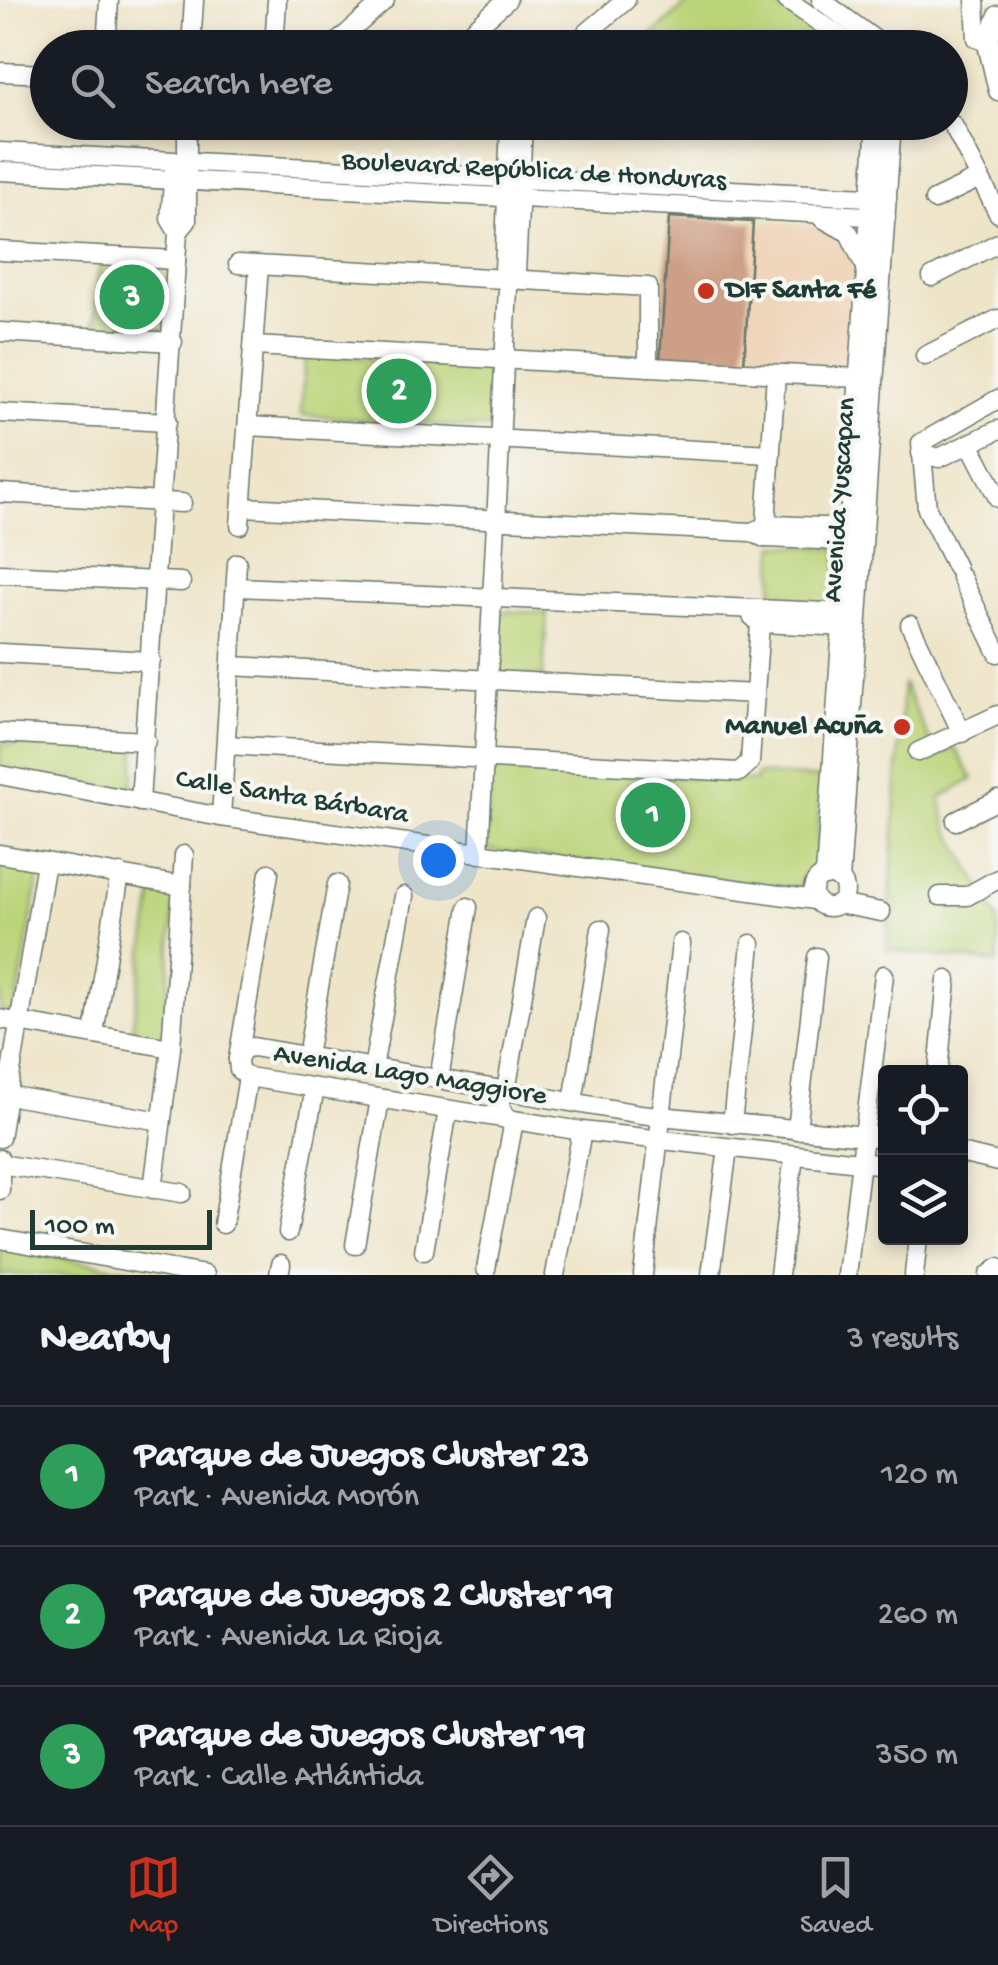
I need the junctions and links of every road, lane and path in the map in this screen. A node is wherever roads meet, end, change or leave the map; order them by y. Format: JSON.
{"nodes":[{"id":1,"x":109,"y":0,"type":"edge"},
{"id":2,"x":194,"y":0,"type":"edge"},
{"id":3,"x":278,"y":0,"type":"edge"},
{"id":4,"x":385,"y":0,"type":"edge"},
{"id":5,"x":508,"y":0,"type":"edge"},
{"id":6,"x":626,"y":0,"type":"edge"},
{"id":7,"x":787,"y":0,"type":"edge"},
{"id":8,"x":821,"y":0,"type":"edge"},
{"id":9,"x":975,"y":0,"type":"edge"},
{"id":10,"x":998,"y":15,"type":"edge"},
{"id":11,"x":107,"y":30,"type":"edge"},
{"id":12,"x":192,"y":30,"type":"edge"},
{"id":13,"x":276,"y":30,"type":"edge"},
{"id":14,"x":351,"y":30,"type":"edge"},
{"id":15,"x":473,"y":30,"type":"edge"},
{"id":16,"x":590,"y":30,"type":"edge"},
{"id":17,"x":831,"y":30,"type":"edge"},
{"id":18,"x":862,"y":30,"type":"edge"},
{"id":19,"x":993,"y":45,"type":"edge"},
{"id":20,"x":0,"y":72,"type":"edge"},
{"id":21,"x":30,"y":73,"type":"edge"},
{"id":22,"x":998,"y":91,"type":"edge"},
{"id":23,"x":184,"y":140,"type":"edge"},
{"id":24,"x":511,"y":140,"type":"edge"},
{"id":25,"x":521,"y":140,"type":"edge"},
{"id":26,"x":875,"y":140,"type":"edge"},
{"id":27,"x":889,"y":140,"type":"edge"},
{"id":28,"x":961,"y":140,"type":"edge"},
{"id":29,"x":874,"y":149,"type":"junction"},
{"id":30,"x":0,"y":152,"type":"edge"},
{"id":31,"x":182,"y":167,"type":"junction"},
{"id":32,"x":0,"y":171,"type":"edge"},
{"id":33,"x":980,"y":178,"type":"junction"},
{"id":34,"x":514,"y":189,"type":"junction"},
{"id":35,"x":812,"y":194,"type":"junction"},
{"id":36,"x":879,"y":198,"type":"junction"},
{"id":37,"x":934,"y":200,"type":"dead end"},
{"id":38,"x":998,"y":213,"type":"edge"},
{"id":39,"x":812,"y":214,"type":"junction"},
{"id":40,"x":878,"y":217,"type":"junction"},
{"id":41,"x":998,"y":243,"type":"edge"},
{"id":42,"x":0,"y":251,"type":"edge"},
{"id":43,"x":176,"y":260,"type":"junction"},
{"id":44,"x":238,"y":264,"type":"dead end"},
{"id":45,"x":260,"y":266,"type":"junction"},
{"id":46,"x":865,"y":277,"type":"junction"},
{"id":47,"x":932,"y":277,"type":"dead end"},
{"id":48,"x":509,"y":283,"type":"junction"},
{"id":49,"x":998,"y":319,"type":"edge"},
{"id":50,"x":0,"y":332,"type":"edge"},
{"id":51,"x":173,"y":342,"type":"junction"},
{"id":52,"x":254,"y":346,"type":"junction"},
{"id":53,"x":925,"y":356,"type":"dead end"},
{"id":54,"x":504,"y":360,"type":"junction"},
{"id":55,"x":648,"y":367,"type":"junction"},
{"id":56,"x":776,"y":374,"type":"junction"},
{"id":57,"x":858,"y":378,"type":"junction"},
{"id":58,"x":998,"y":399,"type":"edge"},
{"id":59,"x":0,"y":413,"type":"edge"},
{"id":60,"x":167,"y":422,"type":"junction"},
{"id":61,"x":248,"y":426,"type":"junction"},
{"id":62,"x":998,"y":430,"type":"edge"},
{"id":63,"x":500,"y":440,"type":"junction"},
{"id":64,"x":970,"y":444,"type":"junction"},
{"id":65,"x":921,"y":453,"type":"junction"},
{"id":66,"x":771,"y":454,"type":"junction"},
{"id":67,"x":0,"y":493,"type":"edge"},
{"id":68,"x":998,"y":498,"type":"edge"},
{"id":69,"x":162,"y":502,"type":"junction"},
{"id":70,"x":182,"y":503,"type":"dead end"},
{"id":71,"x":496,"y":519,"type":"junction"},
{"id":72,"x":761,"y":532,"type":"junction"},
{"id":73,"x":848,"y":535,"type":"junction"},
{"id":74,"x":237,"y":562,"type":"dead end"},
{"id":75,"x":0,"y":574,"type":"edge"},
{"id":76,"x":156,"y":582,"type":"junction"},
{"id":77,"x":180,"y":582,"type":"dead end"},
{"id":78,"x":237,"y":586,"type":"junction"},
{"id":79,"x":492,"y":600,"type":"junction"},
{"id":80,"x":757,"y":615,"type":"junction"},
{"id":81,"x":850,"y":620,"type":"junction"},
{"id":82,"x":910,"y":626,"type":"dead end"},
{"id":83,"x":0,"y":653,"type":"edge"},
{"id":84,"x":998,"y":653,"type":"edge"},
{"id":85,"x":151,"y":661,"type":"junction"},
{"id":86,"x":232,"y":666,"type":"junction"},
{"id":87,"x":488,"y":680,"type":"junction"},
{"id":88,"x":755,"y":694,"type":"junction"},
{"id":89,"x":998,"y":714,"type":"edge"},
{"id":90,"x":0,"y":733,"type":"edge"},
{"id":91,"x":962,"y":733,"type":"junction"},
{"id":92,"x":146,"y":740,"type":"junction"},
{"id":93,"x":226,"y":745,"type":"junction"},
{"id":94,"x":918,"y":752,"type":"dead end"},
{"id":95,"x":484,"y":759,"type":"junction"},
{"id":96,"x":0,"y":774,"type":"edge"},
{"id":97,"x":998,"y":800,"type":"edge"},
{"id":98,"x":140,"y":802,"type":"junction"},
{"id":99,"x":221,"y":816,"type":"junction"},
{"id":100,"x":956,"y":822,"type":"dead end"},
{"id":101,"x":0,"y":854,"type":"edge"},
{"id":102,"x":479,"y":854,"type":"junction"},
{"id":103,"x":184,"y":856,"type":"dead end"},
{"id":104,"x":46,"y":862,"type":"junction"},
{"id":105,"x":269,"y":873,"type":"dead end"},
{"id":106,"x":120,"y":874,"type":"junction"},
{"id":107,"x":833,"y":878,"type":"junction"},
{"id":108,"x":998,"y":880,"type":"edge"},
{"id":109,"x":336,"y":884,"type":"dead end"},
{"id":110,"x":182,"y":886,"type":"junction"},
{"id":111,"x":404,"y":896,"type":"dead end"},
{"id":112,"x":940,"y":896,"type":"dead end"},
{"id":113,"x":816,"y":900,"type":"junction"},
{"id":114,"x":839,"y":904,"type":"junction"},
{"id":115,"x":468,"y":907,"type":"dead end"},
{"id":116,"x":881,"y":912,"type":"dead end"},
{"id":117,"x":536,"y":918,"type":"dead end"},
{"id":118,"x":601,"y":930,"type":"dead end"},
{"id":119,"x":681,"y":943,"type":"dead end"},
{"id":120,"x":751,"y":944,"type":"dead end"},
{"id":121,"x":817,"y":957,"type":"dead end"},
{"id":122,"x":884,"y":974,"type":"dead end"},
{"id":123,"x":947,"y":980,"type":"dead end"},
{"id":124,"x":0,"y":1018,"type":"edge"},
{"id":125,"x":20,"y":1022,"type":"junction"},
{"id":126,"x":94,"y":1034,"type":"junction"},
{"id":127,"x":170,"y":1048,"type":"junction"},
{"id":128,"x":307,"y":1056,"type":"junction"},
{"id":129,"x":238,"y":1060,"type":"junction"},
{"id":130,"x":939,"y":1065,"type":"edge"},
{"id":131,"x":373,"y":1068,"type":"junction"},
{"id":132,"x":248,"y":1077,"type":"junction"},
{"id":133,"x":439,"y":1079,"type":"junction"},
{"id":134,"x":315,"y":1088,"type":"junction"},
{"id":135,"x":506,"y":1091,"type":"junction"},
{"id":136,"x":4,"y":1095,"type":"edge"},
{"id":137,"x":380,"y":1099,"type":"junction"},
{"id":138,"x":573,"y":1102,"type":"junction"},
{"id":139,"x":448,"y":1110,"type":"junction"},
{"id":140,"x":661,"y":1116,"type":"junction"},
{"id":141,"x":161,"y":1120,"type":"junction"},
{"id":142,"x":510,"y":1121,"type":"junction"},
{"id":143,"x":732,"y":1124,"type":"junction"},
{"id":144,"x":797,"y":1130,"type":"junction"},
{"id":145,"x":582,"y":1131,"type":"junction"},
{"id":146,"x":865,"y":1137,"type":"junction"},
{"id":147,"x":0,"y":1138,"type":"edge"},
{"id":148,"x":878,"y":1138,"type":"edge"},
{"id":149,"x":659,"y":1140,"type":"junction"},
{"id":150,"x":728,"y":1148,"type":"junction"},
{"id":151,"x":794,"y":1154,"type":"junction"},
{"id":152,"x":968,"y":1155,"type":"edge"},
{"id":153,"x":862,"y":1160,"type":"junction"},
{"id":154,"x":998,"y":1162,"type":"edge"},
{"id":155,"x":1,"y":1163,"type":"edge"},
{"id":156,"x":878,"y":1163,"type":"edge"},
{"id":157,"x":153,"y":1189,"type":"junction"},
{"id":158,"x":0,"y":1190,"type":"edge"},
{"id":159,"x":182,"y":1193,"type":"dead end"},
{"id":160,"x":223,"y":1224,"type":"dead end"},
{"id":161,"x":288,"y":1232,"type":"dead end"},
{"id":162,"x":0,"y":1239,"type":"edge"},
{"id":163,"x":355,"y":1245,"type":"dead end"},
{"id":164,"x":917,"y":1245,"type":"edge"},
{"id":165,"x":424,"y":1251,"type":"dead end"},
{"id":166,"x":998,"y":1268,"type":"edge"},
{"id":167,"x":206,"y":1269,"type":"edge"},
{"id":168,"x":486,"y":1269,"type":"dead end"},
{"id":169,"x":555,"y":1275,"type":"edge"},
{"id":170,"x":643,"y":1275,"type":"edge"},
{"id":171,"x":710,"y":1275,"type":"edge"},
{"id":172,"x":779,"y":1275,"type":"edge"},
{"id":173,"x":847,"y":1275,"type":"edge"},
{"id":174,"x":914,"y":1275,"type":"edge"},
{"id":175,"x":989,"y":1275,"type":"edge"}],
"edges":[{"from":1,"to":11,"type":"street"},
{"from":2,"to":12,"type":"street"},
{"from":3,"to":13,"type":"street"},
{"from":4,"to":14,"type":"street"},
{"from":5,"to":15,"type":"street"},
{"from":6,"to":16,"type":"street"},
{"from":7,"to":17,"type":"street"},
{"from":8,"to":18,"type":"street"},
{"from":9,"to":19,"type":"street"},
{"from":10,"to":19,"type":"street"},
{"from":19,"to":22,"type":"street"},
{"from":20,"to":21,"type":"street"},
{"from":23,"to":31,"type":"street"},
{"from":24,"to":34,"type":"street"},
{"from":25,"to":34,"type":"street"},
{"from":26,"to":29,"type":"street","name":"Avenida Yuscapan"},
{"from":27,"to":36,"type":"street","name":"Avenida Yuscapan"},
{"from":28,"to":33,"type":"street"},
{"from":29,"to":35,"type":"street"},
{"from":29,"to":36,"type":"street","name":"Avenida Yuscapan"},
{"from":30,"to":31,"type":"street","name":"Boulevard República de Honduras"},
{"from":31,"to":32,"type":"street","name":"Boulevard República de Honduras"},
{"from":31,"to":34,"type":"street","name":"Boulevard República de Honduras"},
{"from":31,"to":43,"type":"street"},
{"from":33,"to":37,"type":"street"},
{"from":33,"to":38,"type":"street"},
{"from":34,"to":35,"type":"street","name":"Boulevard República de Honduras"},
{"from":34,"to":39,"type":"street","name":"Boulevard República de Honduras"},
{"from":34,"to":48,"type":"street"},
{"from":35,"to":36,"type":"street","name":"Boulevard República de Honduras"},
{"from":36,"to":40,"type":"street","name":"Avenida Yuscapan"},
{"from":39,"to":40,"type":"street","name":"Boulevard República de Honduras"},
{"from":39,"to":46,"type":"street"},
{"from":40,"to":46,"type":"street","name":"Avenida Yuscapan"},
{"from":40,"to":81,"type":"street","name":"Avenida Yuscapan"},
{"from":41,"to":47,"type":"street"},
{"from":42,"to":43,"type":"street"},
{"from":43,"to":51,"type":"street"},
{"from":44,"to":45,"type":"street"},
{"from":45,"to":48,"type":"street"},
{"from":45,"to":52,"type":"street"},
{"from":46,"to":57,"type":"street","name":"Avenida Yuscapan"},
{"from":48,"to":54,"type":"street"},
{"from":48,"to":55,"type":"street"},
{"from":49,"to":53,"type":"street"},
{"from":50,"to":51,"type":"street"},
{"from":51,"to":60,"type":"street"},
{"from":52,"to":54,"type":"street"},
{"from":52,"to":61,"type":"street"},
{"from":54,"to":55,"type":"street"},
{"from":54,"to":63,"type":"street"},
{"from":55,"to":56,"type":"street"},
{"from":56,"to":57,"type":"street"},
{"from":56,"to":66,"type":"street"},
{"from":57,"to":73,"type":"street","name":"Avenida Yuscapan"},
{"from":58,"to":65,"type":"street"},
{"from":59,"to":60,"type":"street"},
{"from":60,"to":69,"type":"street"},
{"from":61,"to":63,"type":"street"},
{"from":61,"to":71,"type":"street"},
{"from":62,"to":64,"type":"street"},
{"from":63,"to":66,"type":"street"},
{"from":63,"to":71,"type":"street"},
{"from":64,"to":65,"type":"street"},
{"from":64,"to":68,"type":"street"},
{"from":65,"to":84,"type":"street"},
{"from":66,"to":72,"type":"street"},
{"from":67,"to":69,"type":"street"},
{"from":69,"to":70,"type":"street"},
{"from":69,"to":76,"type":"street"},
{"from":71,"to":72,"type":"street"},
{"from":71,"to":79,"type":"street"},
{"from":72,"to":73,"type":"street"},
{"from":73,"to":81,"type":"street","name":"Avenida Yuscapan"},
{"from":74,"to":78,"type":"street"},
{"from":75,"to":76,"type":"street"},
{"from":76,"to":77,"type":"street"},
{"from":76,"to":85,"type":"street"},
{"from":78,"to":79,"type":"street"},
{"from":78,"to":86,"type":"street"},
{"from":79,"to":80,"type":"street"},
{"from":79,"to":87,"type":"street"},
{"from":80,"to":81,"type":"street"},
{"from":80,"to":88,"type":"street"},
{"from":81,"to":107,"type":"street","name":"Avenida Yuscapan"},
{"from":82,"to":91,"type":"street"},
{"from":83,"to":85,"type":"street"},
{"from":85,"to":92,"type":"street"},
{"from":86,"to":87,"type":"street"},
{"from":86,"to":93,"type":"street"},
{"from":87,"to":88,"type":"street"},
{"from":87,"to":95,"type":"street"},
{"from":88,"to":95,"type":"street"},
{"from":89,"to":91,"type":"street"},
{"from":90,"to":92,"type":"street"},
{"from":91,"to":94,"type":"street"},
{"from":92,"to":98,"type":"street"},
{"from":93,"to":95,"type":"street"},
{"from":93,"to":99,"type":"street"},
{"from":95,"to":102,"type":"street"},
{"from":96,"to":98,"type":"street","name":"Calle Santa Bárbara"},
{"from":97,"to":100,"type":"street"},
{"from":98,"to":99,"type":"street","name":"Calle Santa Bárbara"},
{"from":99,"to":102,"type":"street","name":"Calle Santa Bárbara"},
{"from":101,"to":104,"type":"street"},
{"from":102,"to":113,"type":"street","name":"Calle Santa Bárbara"},
{"from":103,"to":110,"type":"street"},
{"from":104,"to":106,"type":"street"},
{"from":104,"to":125,"type":"street"},
{"from":105,"to":129,"type":"street"},
{"from":106,"to":110,"type":"street"},
{"from":106,"to":126,"type":"street"},
{"from":107,"to":113,"type":"street"},
{"from":107,"to":114,"type":"street"},
{"from":108,"to":112,"type":"street"},
{"from":109,"to":128,"type":"street"},
{"from":110,"to":127,"type":"street"},
{"from":111,"to":131,"type":"street"},
{"from":113,"to":114,"type":"street"},
{"from":114,"to":116,"type":"street"},
{"from":115,"to":133,"type":"street"},
{"from":117,"to":135,"type":"street"},
{"from":118,"to":138,"type":"street"},
{"from":119,"to":140,"type":"street"},
{"from":120,"to":143,"type":"street"},
{"from":121,"to":144,"type":"street"},
{"from":122,"to":146,"type":"street"},
{"from":123,"to":130,"type":"street"},
{"from":124,"to":125,"type":"street"},
{"from":125,"to":126,"type":"street"},
{"from":125,"to":136,"type":"street"},
{"from":126,"to":127,"type":"street"},
{"from":127,"to":141,"type":"street"},
{"from":128,"to":129,"type":"street","name":"Avenida Lago Maggiore"},
{"from":128,"to":131,"type":"street","name":"Avenida Lago Maggiore"},
{"from":129,"to":132,"type":"street","name":"Avenida Lago Maggiore"},
{"from":131,"to":133,"type":"street","name":"Avenida Lago Maggiore"},
{"from":132,"to":134,"type":"street","name":"Avenida Lago Maggiore"},
{"from":132,"to":160,"type":"street"},
{"from":133,"to":135,"type":"street","name":"Avenida Lago Maggiore"},
{"from":134,"to":137,"type":"street","name":"Avenida Lago Maggiore"},
{"from":134,"to":161,"type":"street"},
{"from":135,"to":138,"type":"street","name":"Avenida Lago Maggiore"},
{"from":135,"to":142,"type":"street"},
{"from":136,"to":141,"type":"street"},
{"from":136,"to":147,"type":"street"},
{"from":137,"to":139,"type":"street","name":"Avenida Lago Maggiore"},
{"from":137,"to":163,"type":"street"},
{"from":138,"to":140,"type":"street","name":"Avenida Lago Maggiore"},
{"from":139,"to":142,"type":"street","name":"Avenida Lago Maggiore"},
{"from":139,"to":165,"type":"street"},
{"from":140,"to":143,"type":"street","name":"Avenida Lago Maggiore"},
{"from":140,"to":149,"type":"street"},
{"from":141,"to":157,"type":"street"},
{"from":142,"to":145,"type":"street","name":"Avenida Lago Maggiore"},
{"from":142,"to":168,"type":"street"},
{"from":143,"to":144,"type":"street","name":"Avenida Lago Maggiore"},
{"from":144,"to":146,"type":"street","name":"Avenida Lago Maggiore"},
{"from":145,"to":149,"type":"street","name":"Avenida Lago Maggiore"},
{"from":145,"to":169,"type":"street"},
{"from":146,"to":148,"type":"street","name":"Avenida Lago Maggiore"},
{"from":146,"to":153,"type":"street"},
{"from":149,"to":150,"type":"street","name":"Avenida Lago Maggiore"},
{"from":149,"to":170,"type":"street"},
{"from":150,"to":151,"type":"street","name":"Avenida Lago Maggiore"},
{"from":150,"to":171,"type":"street"},
{"from":151,"to":153,"type":"street","name":"Avenida Lago Maggiore"},
{"from":151,"to":172,"type":"street"},
{"from":152,"to":154,"type":"street"},
{"from":153,"to":156,"type":"street","name":"Avenida Lago Maggiore"},
{"from":153,"to":173,"type":"street"},
{"from":155,"to":157,"type":"street"},
{"from":155,"to":158,"type":"street"},
{"from":157,"to":159,"type":"street"},
{"from":162,"to":167,"type":"street"},
{"from":164,"to":174,"type":"street"},
{"from":166,"to":175,"type":"street"}]}
